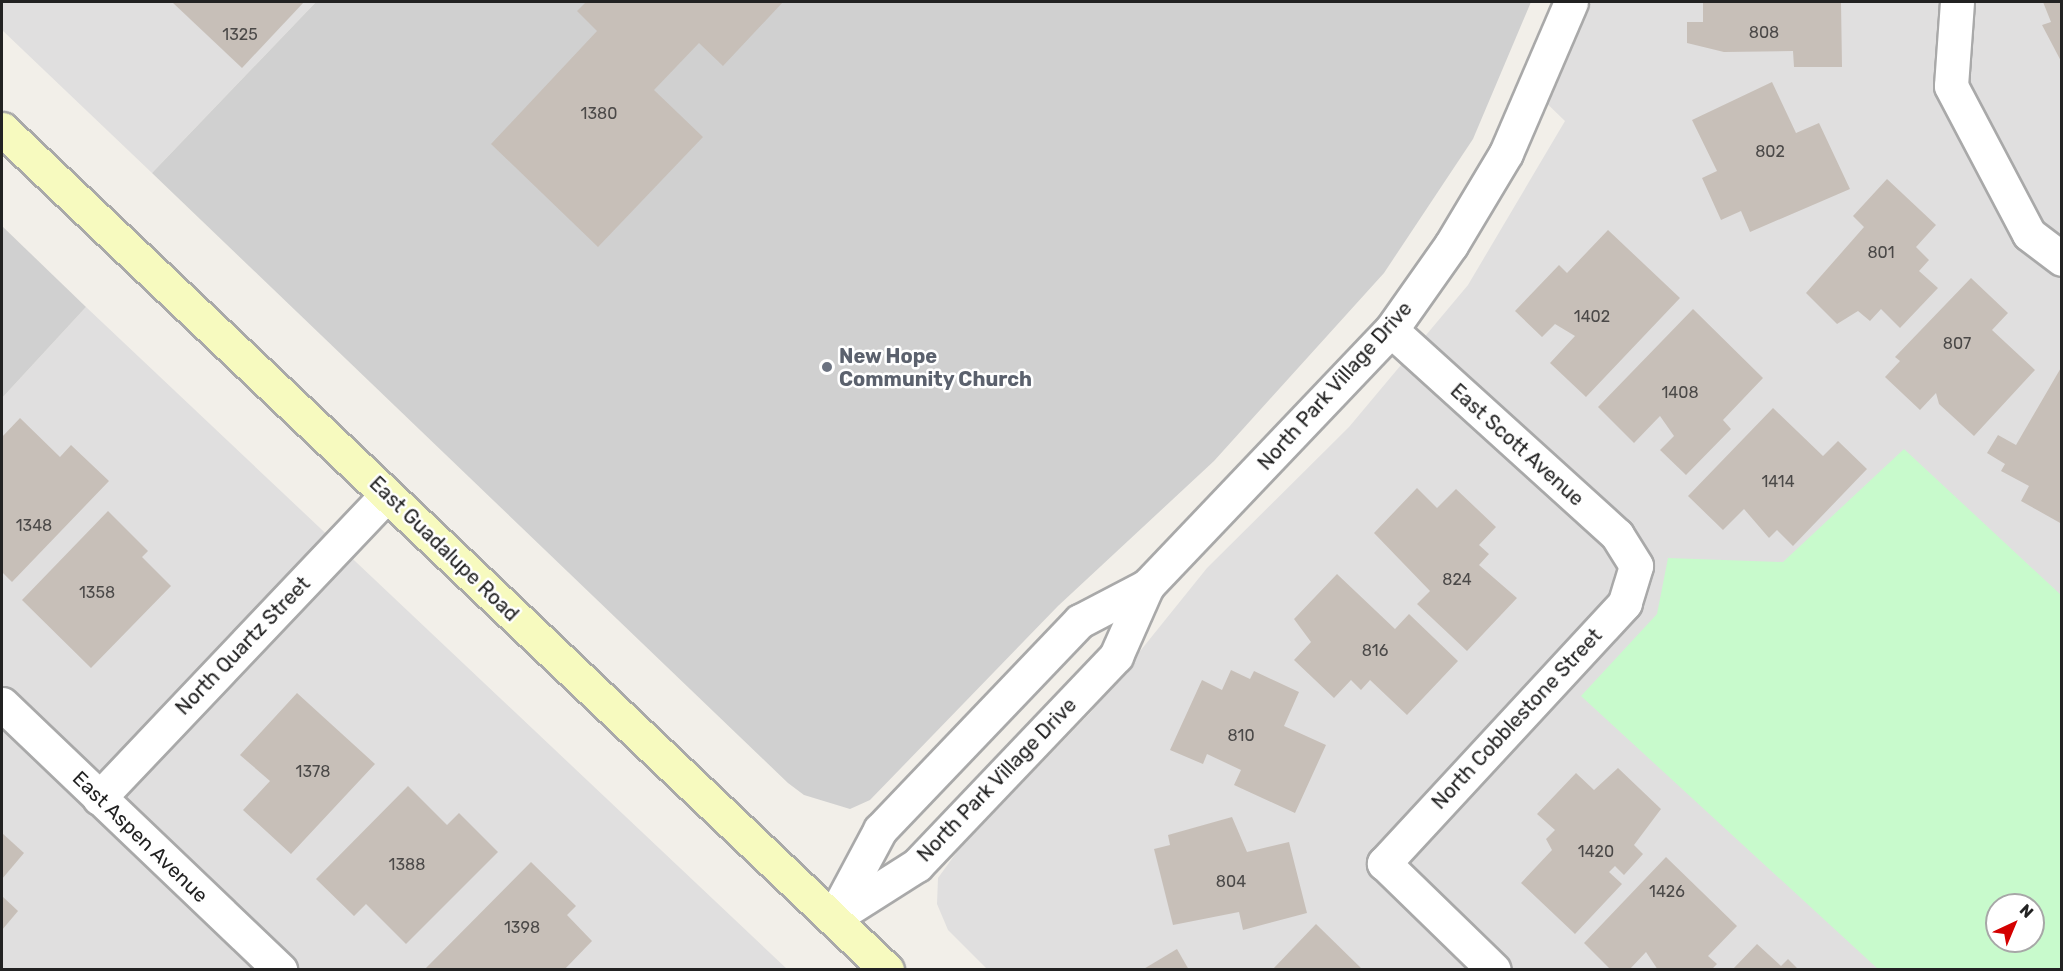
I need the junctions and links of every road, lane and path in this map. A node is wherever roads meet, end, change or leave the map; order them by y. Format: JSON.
{"nodes":[{"id":1,"x":1571,"y":2,"type":"edge"},
{"id":2,"x":1957,"y":2,"type":"edge"},
{"id":3,"x":2,"y":129,"type":"edge"},
{"id":4,"x":2061,"y":259,"type":"edge"},
{"id":5,"x":1391,"y":330,"type":"junction"},
{"id":6,"x":387,"y":495,"type":"junction"},
{"id":7,"x":1636,"y":566,"type":"joint"},
{"id":8,"x":1147,"y":586,"type":"junction"},
{"id":9,"x":2,"y":704,"type":"edge"},
{"id":10,"x":99,"y":798,"type":"junction"},
{"id":11,"x":833,"y":918,"type":"junction"},
{"id":12,"x":280,"y":969,"type":"edge"},
{"id":13,"x":887,"y":969,"type":"edge"},
{"id":14,"x":1494,"y":969,"type":"edge"}],
"edges":[{"from":1,"to":5,"type":"street","name":"North Park Village Drive"},
{"from":2,"to":4,"type":"street"},
{"from":3,"to":6,"type":"main road","name":"East Guadalupe Road"},
{"from":5,"to":7,"type":"street","name":"East Scott Avenue"},
{"from":5,"to":8,"type":"street","name":"North Park Village Drive"},
{"from":6,"to":10,"type":"street","name":"North Quartz Street"},
{"from":6,"to":11,"type":"main road","name":"East Guadalupe Road"},
{"from":7,"to":14,"type":"street","name":"North Cobblestone Street"},
{"from":8,"to":11,"type":"street","name":"North Park Village Drive"},
{"from":8,"to":11,"type":"street","name":"North Park Village Drive"},
{"from":9,"to":10,"type":"street","name":"East Aspen Avenue"},
{"from":10,"to":12,"type":"street","name":"East Aspen Avenue"},
{"from":11,"to":13,"type":"main road","name":"East Guadalupe Road"}]}
